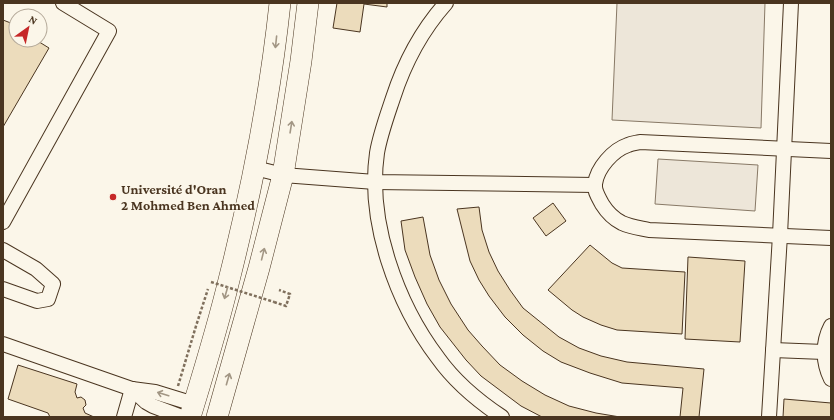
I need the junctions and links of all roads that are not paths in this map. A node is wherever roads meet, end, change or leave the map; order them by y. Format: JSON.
{"nodes":[{"id":1,"x":63,"y":3,"type":"edge"},
{"id":2,"x":280,"y":3,"type":"edge"},
{"id":3,"x":308,"y":3,"type":"edge"},
{"id":4,"x":446,"y":3,"type":"edge"},
{"id":5,"x":791,"y":3,"type":"edge"},
{"id":6,"x":784,"y":149,"type":"junction"},
{"id":7,"x":831,"y":151,"type":"edge"},
{"id":8,"x":255,"y":168,"type":"junction"},
{"id":9,"x":283,"y":175,"type":"junction"},
{"id":10,"x":375,"y":182,"type":"junction"},
{"id":11,"x":595,"y":185,"type":"junction"},
{"id":12,"x":3,"y":222,"type":"edge"},
{"id":13,"x":780,"y":236,"type":"junction"},
{"id":14,"x":831,"y":238,"type":"edge"},
{"id":15,"x":3,"y":250,"type":"edge"},
{"id":16,"x":3,"y":289,"type":"edge"},
{"id":17,"x":831,"y":326,"type":"edge"},
{"id":18,"x":3,"y":344,"type":"edge"},
{"id":19,"x":773,"y":350,"type":"junction"},
{"id":20,"x":824,"y":352,"type":"junction"},
{"id":21,"x":831,"y":379,"type":"edge"},
{"id":22,"x":132,"y":388,"type":"junction"},
{"id":23,"x":189,"y":413,"type":"edge"},
{"id":24,"x":124,"y":417,"type":"edge"},
{"id":25,"x":217,"y":417,"type":"edge"},
{"id":26,"x":502,"y":417,"type":"edge"},
{"id":27,"x":769,"y":417,"type":"edge"}],
"edges":[{"from":1,"to":12,"type":"lane"},
{"from":2,"to":8,"type":"highway","one_way":true},
{"from":9,"to":3,"type":"highway","one_way":true},
{"from":4,"to":10,"type":"lane"},
{"from":5,"to":6,"type":"lane"},
{"from":6,"to":7,"type":"lane"},
{"from":6,"to":11,"type":"lane"},
{"from":6,"to":13,"type":"lane"},
{"from":8,"to":9,"type":"lane"},
{"from":8,"to":23,"type":"highway","one_way":true},
{"from":9,"to":10,"type":"lane"},
{"from":25,"to":9,"type":"highway","one_way":true},
{"from":10,"to":11,"type":"lane"},
{"from":10,"to":26,"type":"lane"},
{"from":11,"to":13,"type":"lane"},
{"from":13,"to":14,"type":"lane"},
{"from":13,"to":19,"type":"lane"},
{"from":15,"to":16,"type":"lane"},
{"from":17,"to":20,"type":"lane"},
{"from":18,"to":22,"type":"lane"},
{"from":19,"to":20,"type":"lane"},
{"from":19,"to":27,"type":"lane"},
{"from":20,"to":21,"type":"lane"},
{"from":23,"to":22,"type":"lane","one_way":true},
{"from":22,"to":23,"type":"lane"},
{"from":22,"to":24,"type":"lane"}]}
